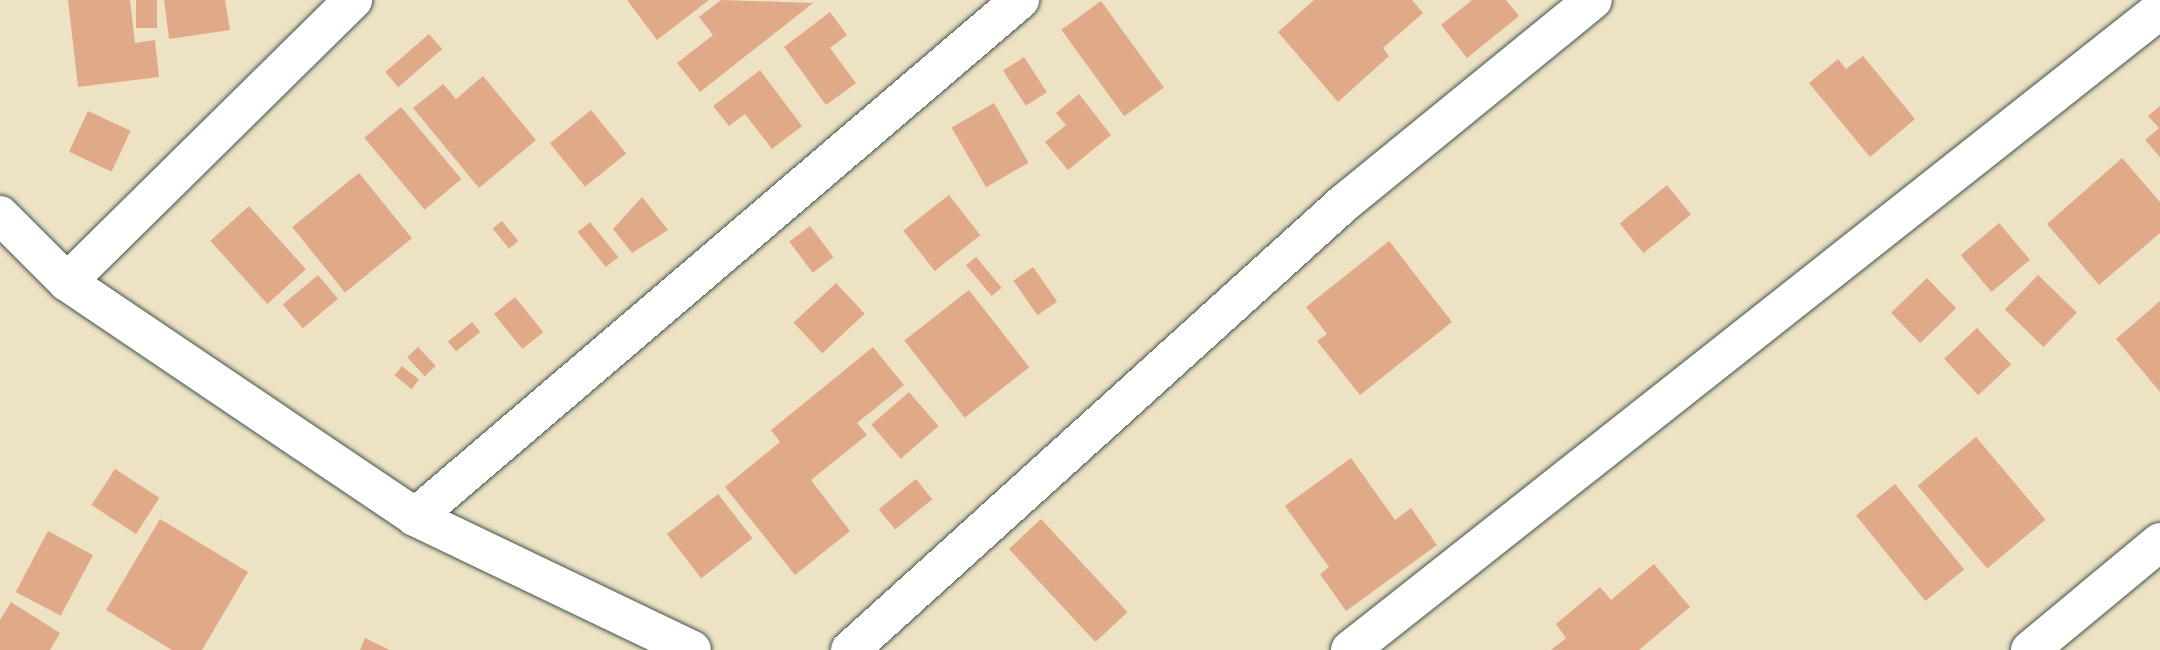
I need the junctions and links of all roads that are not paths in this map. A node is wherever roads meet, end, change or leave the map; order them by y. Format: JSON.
{"nodes":[{"id":1,"x":353,"y":0,"type":"edge"},
{"id":2,"x":1020,"y":0,"type":"edge"},
{"id":3,"x":1594,"y":0,"type":"edge"},
{"id":4,"x":2160,"y":9,"type":"edge"},
{"id":5,"x":0,"y":215,"type":"edge"},
{"id":6,"x":67,"y":282,"type":"junction"},
{"id":7,"x":415,"y":517,"type":"junction"},
{"id":8,"x":2160,"y":542,"type":"edge"},
{"id":9,"x":691,"y":650,"type":"edge"},
{"id":10,"x":850,"y":650,"type":"edge"},
{"id":11,"x":1350,"y":650,"type":"edge"},
{"id":12,"x":2030,"y":650,"type":"edge"}],
"edges":[{"from":1,"to":6,"type":"street"},
{"from":2,"to":7,"type":"street"},
{"from":3,"to":10,"type":"street"},
{"from":4,"to":11,"type":"street"},
{"from":5,"to":6,"type":"street"},
{"from":6,"to":7,"type":"street"},
{"from":7,"to":9,"type":"street"},
{"from":8,"to":12,"type":"street"}]}
